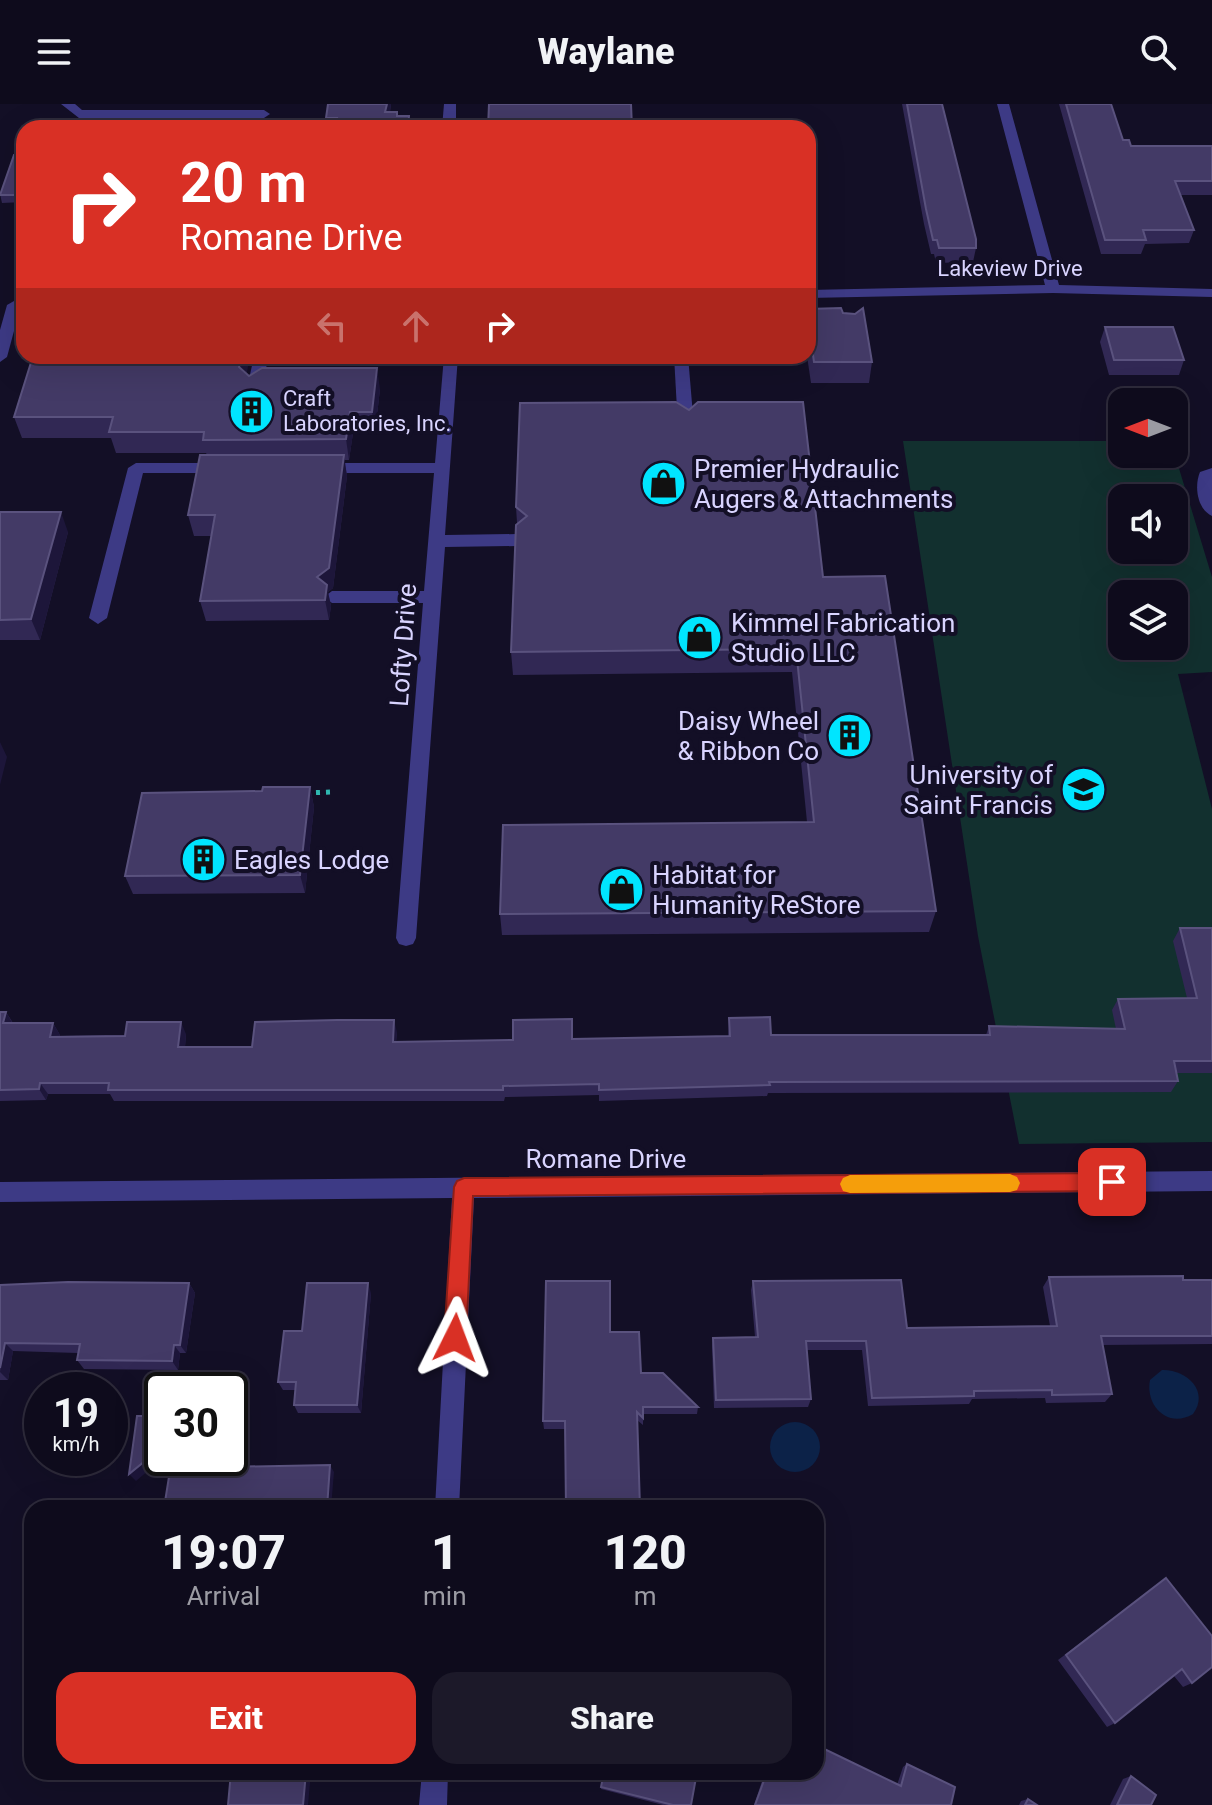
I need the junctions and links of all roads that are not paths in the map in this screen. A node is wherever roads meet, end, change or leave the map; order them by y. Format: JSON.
{"nodes":[{"id":1,"x":67,"y":104,"type":"edge"},
{"id":2,"x":1003,"y":104,"type":"edge"},
{"id":3,"x":263,"y":115,"type":"edge"},
{"id":4,"x":1053,"y":289,"type":"junction"},
{"id":5,"x":1212,"y":293,"type":"edge"},
{"id":6,"x":816,"y":295,"type":"edge"},
{"id":7,"x":13,"y":305,"type":"edge"},
{"id":8,"x":0,"y":357,"type":"edge"},
{"id":9,"x":260,"y":364,"type":"edge"},
{"id":10,"x":450,"y":364,"type":"edge"},
{"id":11,"x":682,"y":364,"type":"edge"},
{"id":12,"x":255,"y":389,"type":"edge"},
{"id":13,"x":686,"y":427,"type":"edge"},
{"id":14,"x":243,"y":468,"type":"edge"},
{"id":15,"x":304,"y":468,"type":"edge"},
{"id":16,"x":442,"y":468,"type":"junction"},
{"id":17,"x":1212,"y":473,"type":"edge"},
{"id":18,"x":1212,"y":510,"type":"edge"},
{"id":19,"x":517,"y":540,"type":"edge"},
{"id":20,"x":437,"y":541,"type":"junction"},
{"id":21,"x":332,"y":597,"type":"dead end"},
{"id":22,"x":432,"y":597,"type":"junction"},
{"id":23,"x":98,"y":618,"type":"dead end"},
{"id":24,"x":406,"y":938,"type":"dead end"},
{"id":25,"x":1212,"y":1181,"type":"edge"},
{"id":26,"x":464,"y":1187,"type":"junction"},
{"id":27,"x":0,"y":1192,"type":"edge"},
{"id":28,"x":447,"y":1500,"type":"edge"},
{"id":29,"x":435,"y":1780,"type":"edge"},
{"id":30,"x":433,"y":1805,"type":"edge"}],
"edges":[{"from":1,"to":3,"type":"street"},
{"from":2,"to":4,"type":"street"},
{"from":4,"to":5,"type":"street","name":"Lakeview Drive"},
{"from":4,"to":6,"type":"street","name":"Lakeview Drive"},
{"from":7,"to":8,"type":"street"},
{"from":9,"to":12,"type":"street"},
{"from":10,"to":16,"type":"street","name":"Lofty Drive"},
{"from":11,"to":13,"type":"street"},
{"from":14,"to":23,"type":"street"},
{"from":15,"to":16,"type":"street"},
{"from":16,"to":20,"type":"street","name":"Lofty Drive"},
{"from":17,"to":18,"type":"street"},
{"from":19,"to":20,"type":"street"},
{"from":20,"to":22,"type":"street","name":"Lofty Drive"},
{"from":21,"to":22,"type":"street"},
{"from":22,"to":24,"type":"street","name":"Lofty Drive"},
{"from":25,"to":26,"type":"street","name":"Romane Drive"},
{"from":26,"to":27,"type":"street","name":"Romane Drive"},
{"from":26,"to":28,"type":"street"},
{"from":29,"to":30,"type":"street"}]}
